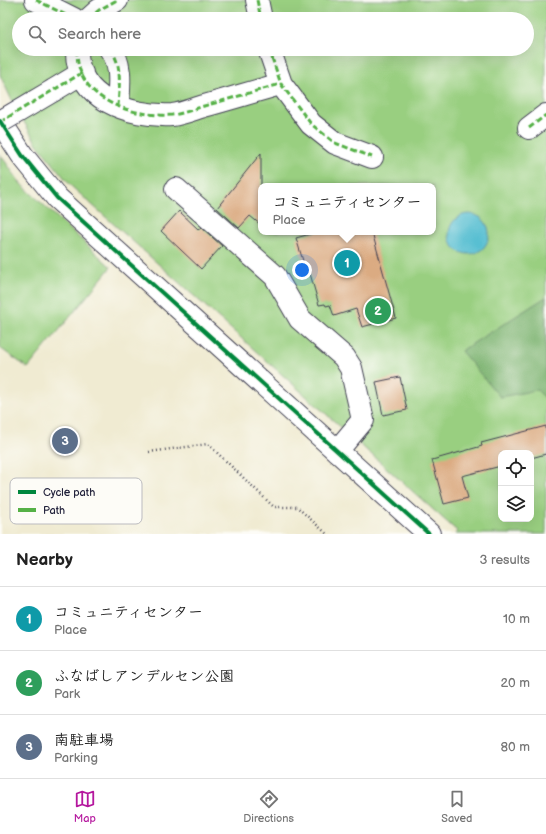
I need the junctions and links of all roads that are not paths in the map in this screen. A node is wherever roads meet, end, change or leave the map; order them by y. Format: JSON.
{"nodes":[{"id":1,"x":36,"y":0,"type":"edge"},
{"id":2,"x":117,"y":0,"type":"edge"},
{"id":3,"x":257,"y":0,"type":"edge"},
{"id":4,"x":60,"y":12,"type":"edge"},
{"id":5,"x":97,"y":12,"type":"edge"},
{"id":6,"x":260,"y":12,"type":"edge"},
{"id":7,"x":76,"y":56,"type":"edge"},
{"id":8,"x":113,"y":56,"type":"edge"},
{"id":9,"x":271,"y":56,"type":"edge"},
{"id":10,"x":82,"y":73,"type":"junction"},
{"id":11,"x":281,"y":84,"type":"junction"},
{"id":12,"x":118,"y":106,"type":"junction"},
{"id":13,"x":546,"y":115,"type":"edge"},
{"id":14,"x":0,"y":122,"type":"edge"},
{"id":15,"x":529,"y":128,"type":"dead end"},
{"id":16,"x":372,"y":157,"type":"dead end"},
{"id":17,"x":176,"y":189,"type":"dead end"},
{"id":18,"x":337,"y":451,"type":"junction"},
{"id":19,"x":429,"y":534,"type":"edge"}],
"edges":[{"from":1,"to":4,"type":"street"},
{"from":2,"to":5,"type":"street"},
{"from":3,"to":6,"type":"street"},
{"from":7,"to":10,"type":"street"},
{"from":8,"to":12,"type":"street"},
{"from":9,"to":11,"type":"street"},
{"from":10,"to":12,"type":"street"},
{"from":10,"to":14,"type":"street","bridge":true},
{"from":11,"to":12,"type":"street"},
{"from":11,"to":16,"type":"street"},
{"from":13,"to":15,"type":"street"},
{"from":14,"to":18,"type":"street"},
{"from":17,"to":18,"type":"street"},
{"from":18,"to":19,"type":"street"}]}
